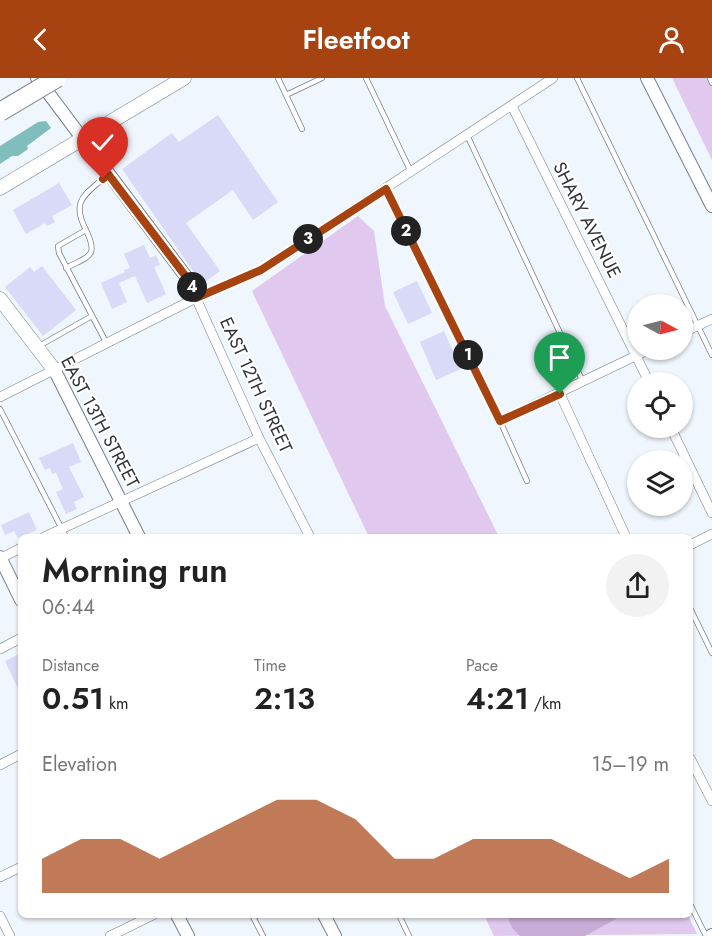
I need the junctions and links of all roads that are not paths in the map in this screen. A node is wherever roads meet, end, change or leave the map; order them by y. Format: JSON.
{"nodes":[{"id":1,"x":37,"y":78,"type":"edge"},
{"id":2,"x":57,"y":78,"type":"edge"},
{"id":3,"x":184,"y":78,"type":"edge"},
{"id":4,"x":278,"y":78,"type":"edge"},
{"id":5,"x":322,"y":78,"type":"edge"},
{"id":6,"x":366,"y":78,"type":"edge"},
{"id":7,"x":553,"y":78,"type":"edge"},
{"id":8,"x":577,"y":78,"type":"edge"},
{"id":9,"x":647,"y":78,"type":"edge"},
{"id":10,"x":710,"y":78,"type":"edge"},
{"id":11,"x":712,"y":83,"type":"edge"},
{"id":12,"x":286,"y":95,"type":"junction"},
{"id":13,"x":512,"y":106,"type":"junction"},
{"id":14,"x":0,"y":112,"type":"edge"},
{"id":15,"x":302,"y":129,"type":"dead end"},
{"id":16,"x":467,"y":135,"type":"junction"},
{"id":17,"x":81,"y":138,"type":"junction"},
{"id":18,"x":411,"y":172,"type":"junction"},
{"id":19,"x":108,"y":174,"type":"junction"},
{"id":20,"x":0,"y":188,"type":"edge"},
{"id":21,"x":386,"y":189,"type":"junction"},
{"id":22,"x":712,"y":206,"type":"edge"},
{"id":23,"x":86,"y":230,"type":"junction"},
{"id":24,"x":66,"y":268,"type":"junction"},
{"id":25,"x":196,"y":298,"type":"junction"},
{"id":26,"x":0,"y":299,"type":"edge"},
{"id":27,"x":92,"y":316,"type":"junction"},
{"id":28,"x":712,"y":319,"type":"edge"},
{"id":29,"x":698,"y":326,"type":"junction"},
{"id":30,"x":693,"y":328,"type":"edge"},
{"id":31,"x":627,"y":337,"type":"edge"},
{"id":32,"x":107,"y":344,"type":"junction"},
{"id":33,"x":37,"y":347,"type":"junction"},
{"id":34,"x":712,"y":356,"type":"edge"},
{"id":35,"x":627,"y":360,"type":"edge"},
{"id":36,"x":55,"y":371,"type":"junction"},
{"id":37,"x":583,"y":382,"type":"junction"},
{"id":38,"x":560,"y":394,"type":"junction"},
{"id":39,"x":0,"y":397,"type":"edge"},
{"id":40,"x":0,"y":409,"type":"edge"},
{"id":41,"x":500,"y":421,"type":"junction"},
{"id":42,"x":259,"y":438,"type":"junction"},
{"id":43,"x":676,"y":438,"type":"edge"},
{"id":44,"x":527,"y":481,"type":"dead end"},
{"id":45,"x":121,"y":500,"type":"junction"},
{"id":46,"x":712,"y":513,"type":"edge"},
{"id":47,"x":64,"y":533,"type":"edge"},
{"id":48,"x":138,"y":534,"type":"edge"},
{"id":49,"x":308,"y":534,"type":"edge"},
{"id":50,"x":625,"y":534,"type":"edge"},
{"id":51,"x":712,"y":534,"type":"edge"},
{"id":52,"x":693,"y":543,"type":"edge"},
{"id":53,"x":18,"y":549,"type":"edge"},
{"id":54,"x":0,"y":558,"type":"edge"},
{"id":55,"x":18,"y":594,"type":"edge"},
{"id":56,"x":693,"y":614,"type":"edge"},
{"id":57,"x":18,"y":640,"type":"edge"},
{"id":58,"x":0,"y":649,"type":"edge"},
{"id":59,"x":712,"y":653,"type":"edge"},
{"id":60,"x":18,"y":756,"type":"edge"},
{"id":61,"x":693,"y":764,"type":"edge"},
{"id":62,"x":0,"y":765,"type":"edge"},
{"id":63,"x":712,"y":801,"type":"edge"},
{"id":64,"x":18,"y":868,"type":"edge"},
{"id":65,"x":0,"y":877,"type":"edge"},
{"id":66,"x":693,"y":909,"type":"edge"},
{"id":67,"x":0,"y":916,"type":"edge"},
{"id":68,"x":147,"y":918,"type":"edge"},
{"id":69,"x":179,"y":918,"type":"edge"},
{"id":70,"x":253,"y":918,"type":"edge"},
{"id":71,"x":326,"y":918,"type":"edge"},
{"id":72,"x":400,"y":918,"type":"edge"},
{"id":73,"x":10,"y":936,"type":"edge"},
{"id":74,"x":110,"y":936,"type":"edge"},
{"id":75,"x":188,"y":936,"type":"edge"},
{"id":76,"x":262,"y":936,"type":"edge"},
{"id":77,"x":335,"y":936,"type":"edge"},
{"id":78,"x":409,"y":936,"type":"edge"},
{"id":79,"x":709,"y":936,"type":"edge"}],
"edges":[{"from":1,"to":17,"type":"street","name":"EAST 12TH STREET"},
{"from":2,"to":14,"type":"highway","bridge":true},
{"from":3,"to":17,"type":"main road"},
{"from":4,"to":12,"type":"lane"},
{"from":5,"to":12,"type":"lane"},
{"from":6,"to":18,"type":"lane"},
{"from":7,"to":13,"type":"street"},
{"from":8,"to":29,"type":"lane"},
{"from":9,"to":22,"type":"street"},
{"from":10,"to":11,"type":"lane"},
{"from":12,"to":15,"type":"lane"},
{"from":13,"to":16,"type":"street"},
{"from":13,"to":31,"type":"street","name":"SHARY AVENUE"},
{"from":16,"to":18,"type":"street"},
{"from":16,"to":37,"type":"lane"},
{"from":17,"to":19,"type":"street","name":"EAST 12TH STREET"},
{"from":17,"to":20,"type":"main road"},
{"from":18,"to":21,"type":"street"},
{"from":19,"to":23,"type":"lane"},
{"from":19,"to":25,"type":"street","name":"EAST 12TH STREET"},
{"from":21,"to":25,"type":"street"},
{"from":21,"to":41,"type":"street"},
{"from":23,"to":24,"type":"lane"},
{"from":23,"to":24,"type":"lane"},
{"from":24,"to":27,"type":"lane"},
{"from":25,"to":32,"type":"street"},
{"from":25,"to":42,"type":"street","name":"EAST 12TH STREET"},
{"from":26,"to":33,"type":"main road","name":"EAST 13TH STREET"},
{"from":27,"to":32,"type":"lane"},
{"from":27,"to":33,"type":"lane"},
{"from":28,"to":29,"type":"street"},
{"from":29,"to":30,"type":"street"},
{"from":29,"to":34,"type":"lane"},
{"from":32,"to":36,"type":"street"},
{"from":33,"to":36,"type":"main road","name":"EAST 13TH STREET"},
{"from":35,"to":37,"type":"street"},
{"from":36,"to":39,"type":"street"},
{"from":36,"to":45,"type":"street","name":"EAST 13TH STREET"},
{"from":37,"to":38,"type":"street"},
{"from":38,"to":41,"type":"street"},
{"from":38,"to":50,"type":"street"},
{"from":40,"to":47,"type":"lane"},
{"from":41,"to":44,"type":"lane"},
{"from":42,"to":45,"type":"street"},
{"from":42,"to":49,"type":"street","name":"EAST 12TH STREET"},
{"from":43,"to":46,"type":"street"},
{"from":45,"to":47,"type":"street"},
{"from":45,"to":48,"type":"street","name":"EAST 13TH STREET"},
{"from":51,"to":52,"type":"street"},
{"from":53,"to":54,"type":"street"},
{"from":54,"to":55,"type":"street"},
{"from":56,"to":59,"type":"lane"},
{"from":57,"to":58,"type":"street"},
{"from":60,"to":62,"type":"street"},
{"from":61,"to":63,"type":"street"},
{"from":64,"to":65,"type":"street"},
{"from":66,"to":79,"type":"lane"},
{"from":67,"to":73,"type":"street"},
{"from":68,"to":74,"type":"street"},
{"from":69,"to":75,"type":"street"},
{"from":70,"to":76,"type":"lane"},
{"from":71,"to":77,"type":"street"},
{"from":72,"to":78,"type":"lane"}]}
